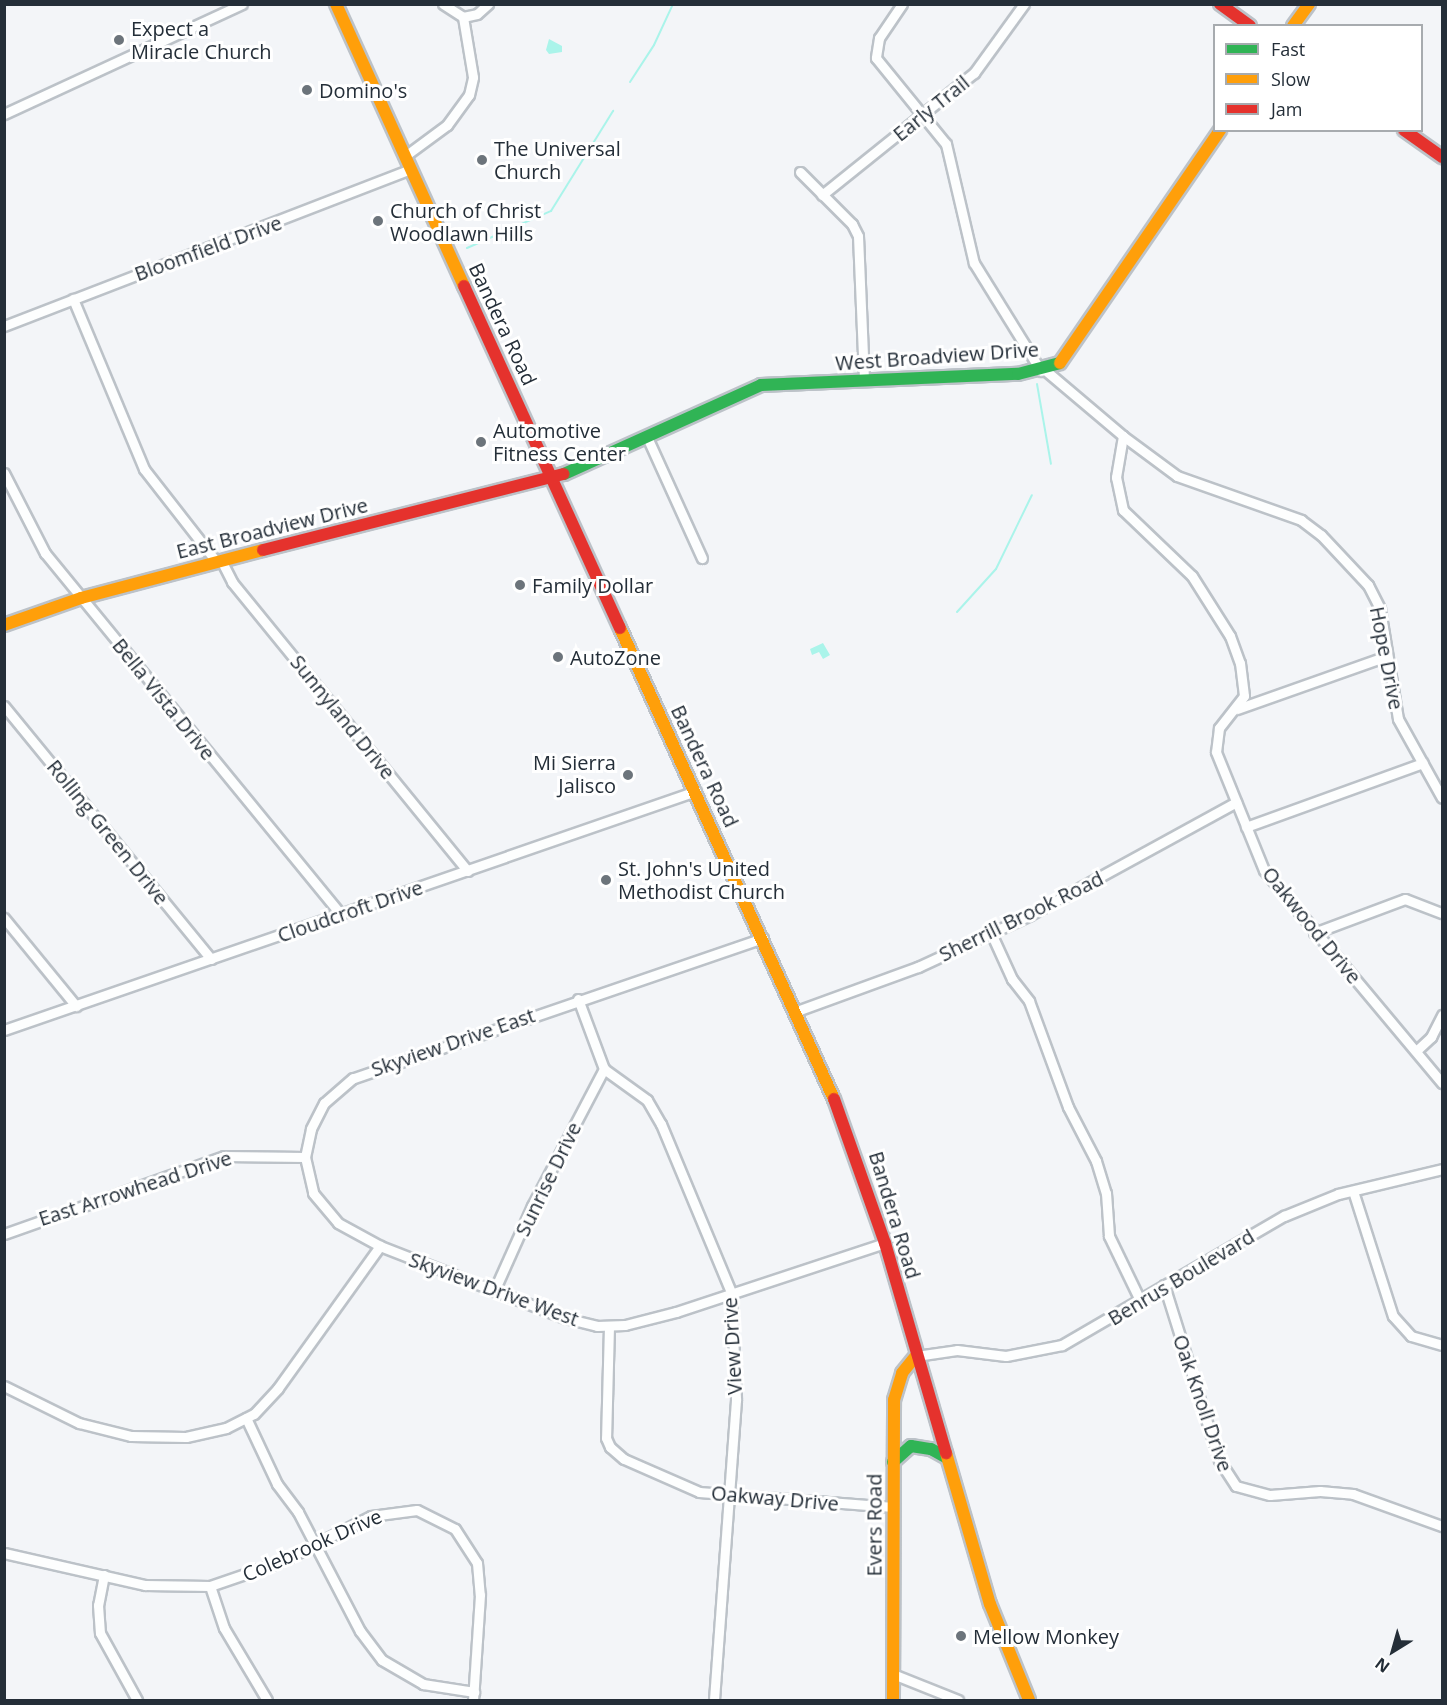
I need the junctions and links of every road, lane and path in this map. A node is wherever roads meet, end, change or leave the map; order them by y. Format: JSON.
{"nodes":[{"id":1,"x":242,"y":4,"type":"edge"},
{"id":2,"x":336,"y":4,"type":"edge"},
{"id":3,"x":443,"y":4,"type":"edge"},
{"id":4,"x":488,"y":4,"type":"edge"},
{"id":5,"x":902,"y":4,"type":"edge"},
{"id":6,"x":1024,"y":4,"type":"edge"},
{"id":7,"x":1220,"y":4,"type":"edge"},
{"id":8,"x":1309,"y":4,"type":"edge"},
{"id":9,"x":463,"y":17,"type":"junction"},
{"id":10,"x":1247,"y":24,"type":"edge"},
{"id":11,"x":1294,"y":24,"type":"edge"},
{"id":12,"x":4,"y":114,"type":"edge"},
{"id":13,"x":923,"y":114,"type":"junction"},
{"id":14,"x":1219,"y":132,"type":"edge"},
{"id":15,"x":1407,"y":132,"type":"edge"},
{"id":16,"x":405,"y":156,"type":"junction"},
{"id":17,"x":1443,"y":157,"type":"edge"},
{"id":18,"x":411,"y":169,"type":"junction"},
{"id":19,"x":800,"y":172,"type":"dead end"},
{"id":20,"x":822,"y":195,"type":"junction"},
{"id":21,"x":73,"y":299,"type":"junction"},
{"id":22,"x":4,"y":326,"type":"edge"},
{"id":23,"x":1043,"y":370,"type":"junction"},
{"id":24,"x":864,"y":381,"type":"junction"},
{"id":25,"x":1123,"y":436,"type":"junction"},
{"id":26,"x":647,"y":437,"type":"junction"},
{"id":27,"x":4,"y":473,"type":"edge"},
{"id":28,"x":553,"y":479,"type":"junction"},
{"id":29,"x":702,"y":558,"type":"dead end"},
{"id":30,"x":218,"y":561,"type":"junction"},
{"id":31,"x":81,"y":597,"type":"junction"},
{"id":32,"x":4,"y":626,"type":"edge"},
{"id":33,"x":1387,"y":656,"type":"junction"},
{"id":34,"x":4,"y":706,"type":"edge"},
{"id":35,"x":1236,"y":710,"type":"junction"},
{"id":36,"x":1423,"y":763,"type":"junction"},
{"id":37,"x":696,"y":791,"type":"junction"},
{"id":38,"x":1443,"y":798,"type":"edge"},
{"id":39,"x":1236,"y":802,"type":"junction"},
{"id":40,"x":1246,"y":827,"type":"junction"},
{"id":41,"x":468,"y":871,"type":"junction"},
{"id":42,"x":1443,"y":913,"type":"edge"},
{"id":43,"x":340,"y":914,"type":"junction"},
{"id":44,"x":4,"y":918,"type":"edge"},
{"id":45,"x":992,"y":933,"type":"junction"},
{"id":46,"x":1314,"y":933,"type":"junction"},
{"id":47,"x":763,"y":938,"type":"junction"},
{"id":48,"x":211,"y":959,"type":"junction"},
{"id":49,"x":578,"y":999,"type":"junction"},
{"id":50,"x":76,"y":1006,"type":"junction"},
{"id":51,"x":797,"y":1011,"type":"junction"},
{"id":52,"x":1443,"y":1015,"type":"edge"},
{"id":53,"x":4,"y":1030,"type":"edge"},
{"id":54,"x":1416,"y":1052,"type":"junction"},
{"id":55,"x":604,"y":1069,"type":"junction"},
{"id":56,"x":1443,"y":1083,"type":"edge"},
{"id":57,"x":305,"y":1158,"type":"junction"},
{"id":58,"x":1443,"y":1169,"type":"edge"},
{"id":59,"x":1353,"y":1191,"type":"junction"},
{"id":60,"x":4,"y":1234,"type":"edge"},
{"id":61,"x":885,"y":1243,"type":"junction"},
{"id":62,"x":380,"y":1246,"type":"junction"},
{"id":63,"x":1164,"y":1286,"type":"junction"},
{"id":64,"x":494,"y":1291,"type":"junction"},
{"id":65,"x":731,"y":1292,"type":"junction"},
{"id":66,"x":1140,"y":1300,"type":"junction"},
{"id":67,"x":609,"y":1326,"type":"junction"},
{"id":68,"x":1443,"y":1345,"type":"edge"},
{"id":69,"x":916,"y":1356,"type":"junction"},
{"id":70,"x":4,"y":1386,"type":"edge"},
{"id":71,"x":246,"y":1418,"type":"junction"},
{"id":72,"x":947,"y":1458,"type":"junction"},
{"id":73,"x":893,"y":1462,"type":"junction"},
{"id":74,"x":728,"y":1497,"type":"junction"},
{"id":75,"x":893,"y":1508,"type":"junction"},
{"id":76,"x":1443,"y":1526,"type":"edge"},
{"id":77,"x":314,"y":1544,"type":"junction"},
{"id":78,"x":4,"y":1553,"type":"edge"},
{"id":79,"x":104,"y":1575,"type":"junction"},
{"id":80,"x":210,"y":1586,"type":"junction"},
{"id":81,"x":893,"y":1674,"type":"junction"},
{"id":82,"x":473,"y":1696,"type":"edge"},
{"id":83,"x":137,"y":1701,"type":"edge"},
{"id":84,"x":267,"y":1701,"type":"edge"},
{"id":85,"x":714,"y":1701,"type":"edge"},
{"id":86,"x":893,"y":1701,"type":"edge"},
{"id":87,"x":958,"y":1701,"type":"edge"},
{"id":88,"x":1029,"y":1701,"type":"edge"}],
"edges":[{"from":1,"to":12,"type":"street"},
{"from":2,"to":16,"type":"main road","name":"Bandera Road"},
{"from":3,"to":9,"type":"street"},
{"from":4,"to":9,"type":"street"},
{"from":5,"to":13,"type":"street"},
{"from":6,"to":13,"type":"street","name":"Early Trail"},
{"from":7,"to":10,"type":"main road"},
{"from":8,"to":11,"type":"main road"},
{"from":9,"to":16,"type":"street"},
{"from":13,"to":20,"type":"street","name":"Early Trail"},
{"from":13,"to":23,"type":"street"},
{"from":14,"to":23,"type":"main road","name":"West Broadview Drive"},
{"from":15,"to":17,"type":"main road"},
{"from":16,"to":18,"type":"main road","name":"Bandera Road"},
{"from":18,"to":21,"type":"street","name":"Bloomfield Drive"},
{"from":18,"to":28,"type":"main road","name":"Bandera Road"},
{"from":19,"to":20,"type":"street"},
{"from":20,"to":24,"type":"street"},
{"from":21,"to":22,"type":"street","name":"Bloomfield Drive"},
{"from":21,"to":30,"type":"street","name":"Sunnyland Drive"},
{"from":23,"to":24,"type":"main road","name":"West Broadview Drive"},
{"from":23,"to":25,"type":"street"},
{"from":24,"to":26,"type":"main road","name":"West Broadview Drive"},
{"from":25,"to":33,"type":"street","name":"Hope Drive"},
{"from":25,"to":35,"type":"street","name":"Oakwood Drive"},
{"from":26,"to":28,"type":"main road","name":"West Broadview Drive"},
{"from":26,"to":29,"type":"street"},
{"from":27,"to":31,"type":"street","name":"Bella Vista Drive"},
{"from":28,"to":30,"type":"main road","name":"East Broadview Drive"},
{"from":28,"to":37,"type":"main road","name":"Bandera Road"},
{"from":30,"to":31,"type":"main road","name":"East Broadview Drive"},
{"from":30,"to":41,"type":"street","name":"Sunnyland Drive"},
{"from":31,"to":32,"type":"main road","name":"East Broadview Drive"},
{"from":31,"to":43,"type":"street","name":"Bella Vista Drive"},
{"from":33,"to":35,"type":"street"},
{"from":33,"to":36,"type":"street","name":"Hope Drive"},
{"from":34,"to":48,"type":"street","name":"Rolling Green Drive"},
{"from":35,"to":39,"type":"street","name":"Oakwood Drive"},
{"from":36,"to":38,"type":"street","name":"Hope Drive"},
{"from":36,"to":40,"type":"street"},
{"from":37,"to":41,"type":"street","name":"Cloudcroft Drive"},
{"from":37,"to":47,"type":"main road","name":"Bandera Road"},
{"from":39,"to":40,"type":"street","name":"Oakwood Drive"},
{"from":39,"to":45,"type":"street","name":"Sherrill Brook Road"},
{"from":40,"to":46,"type":"street","name":"Oakwood Drive"},
{"from":41,"to":43,"type":"street","name":"Cloudcroft Drive"},
{"from":42,"to":46,"type":"street"},
{"from":43,"to":48,"type":"street","name":"Cloudcroft Drive"},
{"from":44,"to":50,"type":"street"},
{"from":45,"to":51,"type":"street","name":"Sherrill Brook Road"},
{"from":45,"to":66,"type":"street"},
{"from":46,"to":54,"type":"street","name":"Oakwood Drive"},
{"from":47,"to":49,"type":"street","name":"Skyview Drive East"},
{"from":47,"to":51,"type":"main road","name":"Bandera Road"},
{"from":48,"to":50,"type":"street","name":"Cloudcroft Drive"},
{"from":49,"to":55,"type":"street"},
{"from":49,"to":57,"type":"street","name":"Skyview Drive East"},
{"from":50,"to":53,"type":"street","name":"Cloudcroft Drive"},
{"from":51,"to":61,"type":"main road","name":"Bandera Road"},
{"from":52,"to":54,"type":"street"},
{"from":54,"to":56,"type":"street","name":"Oakwood Drive"},
{"from":55,"to":64,"type":"street","name":"Sunrise Drive"},
{"from":55,"to":65,"type":"street","name":"View Drive"},
{"from":57,"to":60,"type":"street","name":"East Arrowhead Drive"},
{"from":57,"to":62,"type":"street","name":"Skyview Drive East"},
{"from":58,"to":59,"type":"street","name":"Benrus Boulevard"},
{"from":59,"to":63,"type":"street","name":"Benrus Boulevard"},
{"from":59,"to":68,"type":"street"},
{"from":61,"to":65,"type":"street","name":"Skyview Drive West"},
{"from":61,"to":69,"type":"main road","name":"Bandera Road"},
{"from":62,"to":64,"type":"street","name":"Skyview Drive West"},
{"from":62,"to":71,"type":"street"},
{"from":63,"to":66,"type":"street","name":"Benrus Boulevard"},
{"from":63,"to":76,"type":"street","name":"Oak Knoll Drive"},
{"from":64,"to":67,"type":"street","name":"Skyview Drive West"},
{"from":65,"to":67,"type":"street","name":"Skyview Drive West"},
{"from":65,"to":74,"type":"street","name":"View Drive"},
{"from":66,"to":69,"type":"street","name":"Benrus Boulevard"},
{"from":67,"to":74,"type":"street","name":"Oakway Drive"},
{"from":69,"to":72,"type":"main road","name":"Bandera Road"},
{"from":69,"to":73,"type":"main road","name":"Evers Road"},
{"from":70,"to":71,"type":"street"},
{"from":71,"to":77,"type":"street"},
{"from":72,"to":73,"type":"main road"},
{"from":72,"to":88,"type":"main road","name":"Bandera Road"},
{"from":73,"to":75,"type":"main road","name":"Evers Road"},
{"from":74,"to":75,"type":"street","name":"Oakway Drive"},
{"from":74,"to":85,"type":"street","name":"View Drive"},
{"from":75,"to":81,"type":"main road","name":"Evers Road"},
{"from":77,"to":80,"type":"street","name":"Colebrook Drive"},
{"from":77,"to":82,"type":"street"},
{"from":77,"to":82,"type":"street","name":"Colebrook Drive"},
{"from":78,"to":79,"type":"street","name":"Colebrook Drive"},
{"from":79,"to":80,"type":"street","name":"Colebrook Drive"},
{"from":79,"to":83,"type":"street"},
{"from":80,"to":84,"type":"street"},
{"from":81,"to":86,"type":"main road","name":"Evers Road"},
{"from":81,"to":87,"type":"street"}]}
